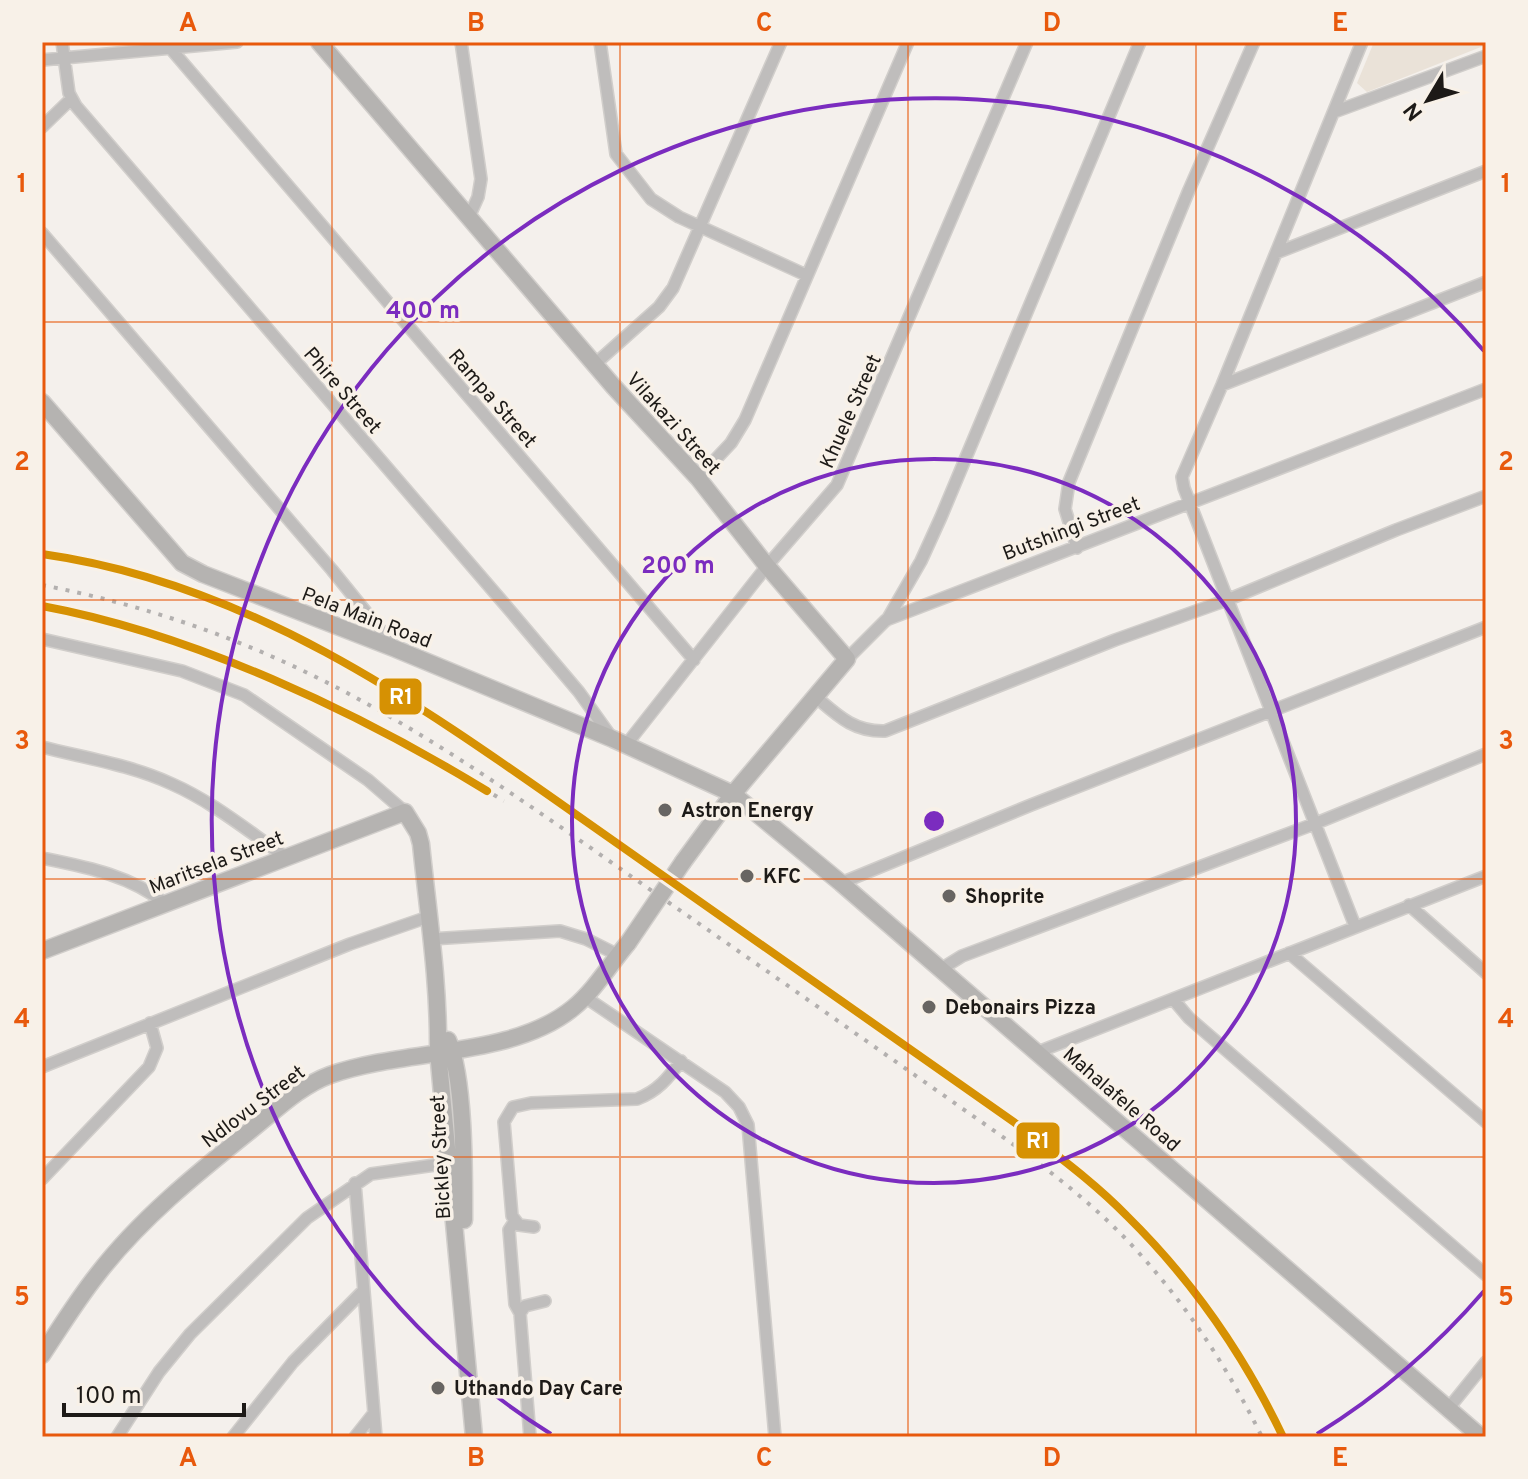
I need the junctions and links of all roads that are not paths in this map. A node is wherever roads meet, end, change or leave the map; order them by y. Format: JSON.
{"nodes":[{"id":1,"x":62,"y":42,"type":"edge"},
{"id":2,"x":237,"y":42,"type":"edge"},
{"id":3,"x":319,"y":42,"type":"edge"},
{"id":4,"x":461,"y":42,"type":"edge"},
{"id":5,"x":600,"y":42,"type":"edge"},
{"id":6,"x":781,"y":42,"type":"edge"},
{"id":7,"x":908,"y":42,"type":"edge"},
{"id":8,"x":1027,"y":42,"type":"edge"},
{"id":9,"x":1140,"y":42,"type":"edge"},
{"id":10,"x":1254,"y":42,"type":"edge"},
{"id":11,"x":1362,"y":42,"type":"edge"},
{"id":12,"x":171,"y":49,"type":"junction"},
{"id":13,"x":1486,"y":56,"type":"edge"},
{"id":14,"x":64,"y":57,"type":"junction"},
{"id":15,"x":42,"y":60,"type":"edge"},
{"id":16,"x":71,"y":99,"type":"junction"},
{"id":17,"x":1334,"y":112,"type":"junction"},
{"id":18,"x":42,"y":127,"type":"edge"},
{"id":19,"x":1486,"y":171,"type":"edge"},
{"id":20,"x":469,"y":217,"type":"junction"},
{"id":21,"x":699,"y":226,"type":"junction"},
{"id":22,"x":42,"y":233,"type":"edge"},
{"id":23,"x":1276,"y":253,"type":"junction"},
{"id":24,"x":806,"y":275,"type":"junction"},
{"id":25,"x":1486,"y":282,"type":"edge"},
{"id":26,"x":595,"y":364,"type":"junction"},
{"id":27,"x":1222,"y":385,"type":"junction"},
{"id":28,"x":1486,"y":389,"type":"edge"},
{"id":29,"x":42,"y":402,"type":"edge"},
{"id":30,"x":698,"y":478,"type":"junction"},
{"id":31,"x":1486,"y":496,"type":"edge"},
{"id":32,"x":1190,"y":503,"type":"junction"},
{"id":33,"x":1077,"y":548,"type":"junction"},
{"id":34,"x":767,"y":566,"type":"junction"},
{"id":35,"x":1227,"y":600,"type":"junction"},
{"id":36,"x":886,"y":620,"type":"junction"},
{"id":37,"x":1486,"y":627,"type":"edge"},
{"id":38,"x":42,"y":639,"type":"edge"},
{"id":39,"x":396,"y":649,"type":"junction"},
{"id":40,"x":847,"y":659,"type":"junction"},
{"id":41,"x":694,"y":660,"type":"junction"},
{"id":42,"x":816,"y":697,"type":"junction"},
{"id":43,"x":1271,"y":711,"type":"junction"},
{"id":44,"x":620,"y":742,"type":"junction"},
{"id":45,"x":42,"y":747,"type":"edge"},
{"id":46,"x":1486,"y":754,"type":"edge"},
{"id":47,"x":733,"y":794,"type":"junction"},
{"id":48,"x":405,"y":812,"type":"junction"},
{"id":49,"x":1314,"y":824,"type":"junction"},
{"id":50,"x":286,"y":857,"type":"junction"},
{"id":51,"x":42,"y":858,"type":"edge"},
{"id":52,"x":683,"y":862,"type":"joint"},
{"id":53,"x":1486,"y":876,"type":"edge"},
{"id":54,"x":841,"y":883,"type":"junction"},
{"id":55,"x":166,"y":904,"type":"junction"},
{"id":56,"x":1409,"y":905,"type":"junction"},
{"id":57,"x":428,"y":917,"type":"junction"},
{"id":58,"x":1355,"y":926,"type":"junction"},
{"id":59,"x":431,"y":939,"type":"junction"},
{"id":60,"x":623,"y":949,"type":"junction"},
{"id":61,"x":42,"y":951,"type":"edge"},
{"id":62,"x":1289,"y":953,"type":"junction"},
{"id":63,"x":941,"y":969,"type":"junction"},
{"id":64,"x":1486,"y":973,"type":"edge"},
{"id":65,"x":585,"y":997,"type":"junction"},
{"id":66,"x":1173,"y":999,"type":"junction"},
{"id":67,"x":150,"y":1023,"type":"junction"},
{"id":68,"x":445,"y":1050,"type":"junction"},
{"id":69,"x":1038,"y":1052,"type":"junction"},
{"id":70,"x":681,"y":1061,"type":"junction"},
{"id":71,"x":42,"y":1067,"type":"edge"},
{"id":72,"x":1486,"y":1122,"type":"edge"},
{"id":73,"x":449,"y":1163,"type":"junction"},
{"id":74,"x":42,"y":1179,"type":"edge"},
{"id":75,"x":355,"y":1183,"type":"junction"},
{"id":76,"x":515,"y":1221,"type":"junction"},
{"id":77,"x":534,"y":1227,"type":"dead end"},
{"id":78,"x":1486,"y":1275,"type":"edge"},
{"id":79,"x":363,"y":1291,"type":"junction"},
{"id":80,"x":463,"y":1297,"type":"junction"},
{"id":81,"x":545,"y":1301,"type":"dead end"},
{"id":82,"x":520,"y":1313,"type":"junction"},
{"id":83,"x":42,"y":1355,"type":"edge"},
{"id":84,"x":1486,"y":1362,"type":"edge"},
{"id":85,"x":1448,"y":1409,"type":"junction"},
{"id":86,"x":374,"y":1413,"type":"junction"},
{"id":87,"x":117,"y":1437,"type":"edge"},
{"id":88,"x":233,"y":1437,"type":"edge"},
{"id":89,"x":355,"y":1437,"type":"edge"},
{"id":90,"x":376,"y":1437,"type":"edge"},
{"id":91,"x":474,"y":1437,"type":"edge"},
{"id":92,"x":530,"y":1437,"type":"edge"},
{"id":93,"x":775,"y":1437,"type":"edge"},
{"id":94,"x":1481,"y":1437,"type":"edge"}],
"edges":[{"from":1,"to":14,"type":"street"},
{"from":2,"to":12,"type":"street"},
{"from":3,"to":20,"type":"street","name":"Vilakazi Street"},
{"from":4,"to":20,"type":"street"},
{"from":5,"to":21,"type":"street"},
{"from":6,"to":21,"type":"street"},
{"from":7,"to":24,"type":"street"},
{"from":8,"to":34,"type":"street","name":"Khuele Street"},
{"from":9,"to":36,"type":"street"},
{"from":10,"to":33,"type":"street"},
{"from":11,"to":17,"type":"street"},
{"from":12,"to":14,"type":"street"},
{"from":12,"to":41,"type":"street","name":"Rampa Street"},
{"from":13,"to":17,"type":"street"},
{"from":14,"to":15,"type":"street"},
{"from":14,"to":16,"type":"street"},
{"from":16,"to":18,"type":"street"},
{"from":16,"to":44,"type":"street","name":"Phire Street"},
{"from":17,"to":23,"type":"street"},
{"from":19,"to":23,"type":"street"},
{"from":20,"to":26,"type":"street","name":"Vilakazi Street"},
{"from":21,"to":24,"type":"street"},
{"from":21,"to":26,"type":"street"},
{"from":22,"to":39,"type":"street"},
{"from":23,"to":27,"type":"street"},
{"from":24,"to":30,"type":"street"},
{"from":25,"to":27,"type":"street"},
{"from":26,"to":30,"type":"street","name":"Vilakazi Street"},
{"from":27,"to":32,"type":"street"},
{"from":28,"to":32,"type":"street","name":"Butshingi Street"},
{"from":29,"to":39,"type":"street","name":"Pela Main Road"},
{"from":30,"to":34,"type":"street","name":"Vilakazi Street"},
{"from":31,"to":35,"type":"street"},
{"from":32,"to":33,"type":"street","name":"Butshingi Street"},
{"from":32,"to":35,"type":"street"},
{"from":33,"to":36,"type":"street","name":"Butshingi Street"},
{"from":34,"to":40,"type":"street","name":"Vilakazi Street"},
{"from":34,"to":41,"type":"street","name":"Khuele Street"},
{"from":35,"to":42,"type":"street"},
{"from":35,"to":43,"type":"street"},
{"from":36,"to":40,"type":"street","name":"Butshingi Street"},
{"from":37,"to":43,"type":"street"},
{"from":38,"to":48,"type":"street"},
{"from":39,"to":44,"type":"street","name":"Pela Main Road"},
{"from":40,"to":42,"type":"street","name":"Butshingi Street"},
{"from":41,"to":44,"type":"street","name":"Khuele Street"},
{"from":42,"to":47,"type":"street","name":"Butshingi Street"},
{"from":43,"to":49,"type":"street"},
{"from":43,"to":54,"type":"street"},
{"from":44,"to":47,"type":"street","name":"Pela Main Road"},
{"from":45,"to":50,"type":"street"},
{"from":46,"to":49,"type":"street"},
{"from":47,"to":52,"type":"street","name":"Butshingi Street"},
{"from":47,"to":54,"type":"street","name":"Mahalafele Road"},
{"from":48,"to":50,"type":"street","name":"Maritsela Street"},
{"from":48,"to":57,"type":"street","name":"Bickley Street"},
{"from":49,"to":58,"type":"street"},
{"from":49,"to":63,"type":"street"},
{"from":50,"to":55,"type":"street","name":"Maritsela Street"},
{"from":51,"to":55,"type":"street"},
{"from":52,"to":60,"type":"street","name":"Ndlovu Street","bridge":true},
{"from":53,"to":56,"type":"street"},
{"from":54,"to":63,"type":"street","name":"Mahalafele Road"},
{"from":55,"to":61,"type":"street","name":"Maritsela Street"},
{"from":56,"to":58,"type":"street"},
{"from":56,"to":64,"type":"street"},
{"from":57,"to":59,"type":"street","name":"Bickley Street"},
{"from":57,"to":67,"type":"street"},
{"from":58,"to":62,"type":"street"},
{"from":59,"to":60,"type":"street"},
{"from":59,"to":68,"type":"street","name":"Bickley Street"},
{"from":60,"to":65,"type":"street","name":"Ndlovu Street"},
{"from":62,"to":66,"type":"street"},
{"from":62,"to":72,"type":"street"},
{"from":63,"to":69,"type":"street","name":"Mahalafele Road"},
{"from":65,"to":68,"type":"street","name":"Ndlovu Street"},
{"from":65,"to":70,"type":"street"},
{"from":66,"to":69,"type":"street"},
{"from":66,"to":78,"type":"street"},
{"from":67,"to":71,"type":"street"},
{"from":67,"to":74,"type":"street"},
{"from":68,"to":73,"type":"street","name":"Bickley Street"},
{"from":68,"to":80,"type":"street","name":"Bickley Street"},
{"from":68,"to":83,"type":"street","name":"Ndlovu Street"},
{"from":69,"to":85,"type":"street","name":"Mahalafele Road"},
{"from":70,"to":76,"type":"street"},
{"from":70,"to":93,"type":"street"},
{"from":73,"to":75,"type":"street"},
{"from":73,"to":80,"type":"street","name":"Bickley Street"},
{"from":75,"to":79,"type":"street"},
{"from":75,"to":87,"type":"street"},
{"from":76,"to":77,"type":"street"},
{"from":76,"to":82,"type":"street"},
{"from":79,"to":86,"type":"street"},
{"from":79,"to":88,"type":"street"},
{"from":80,"to":91,"type":"street","name":"Bickley Street"},
{"from":81,"to":82,"type":"street"},
{"from":82,"to":92,"type":"street"},
{"from":84,"to":85,"type":"street"},
{"from":85,"to":94,"type":"street","name":"Mahalafele Road"},
{"from":86,"to":89,"type":"street"},
{"from":86,"to":90,"type":"street"}]}
